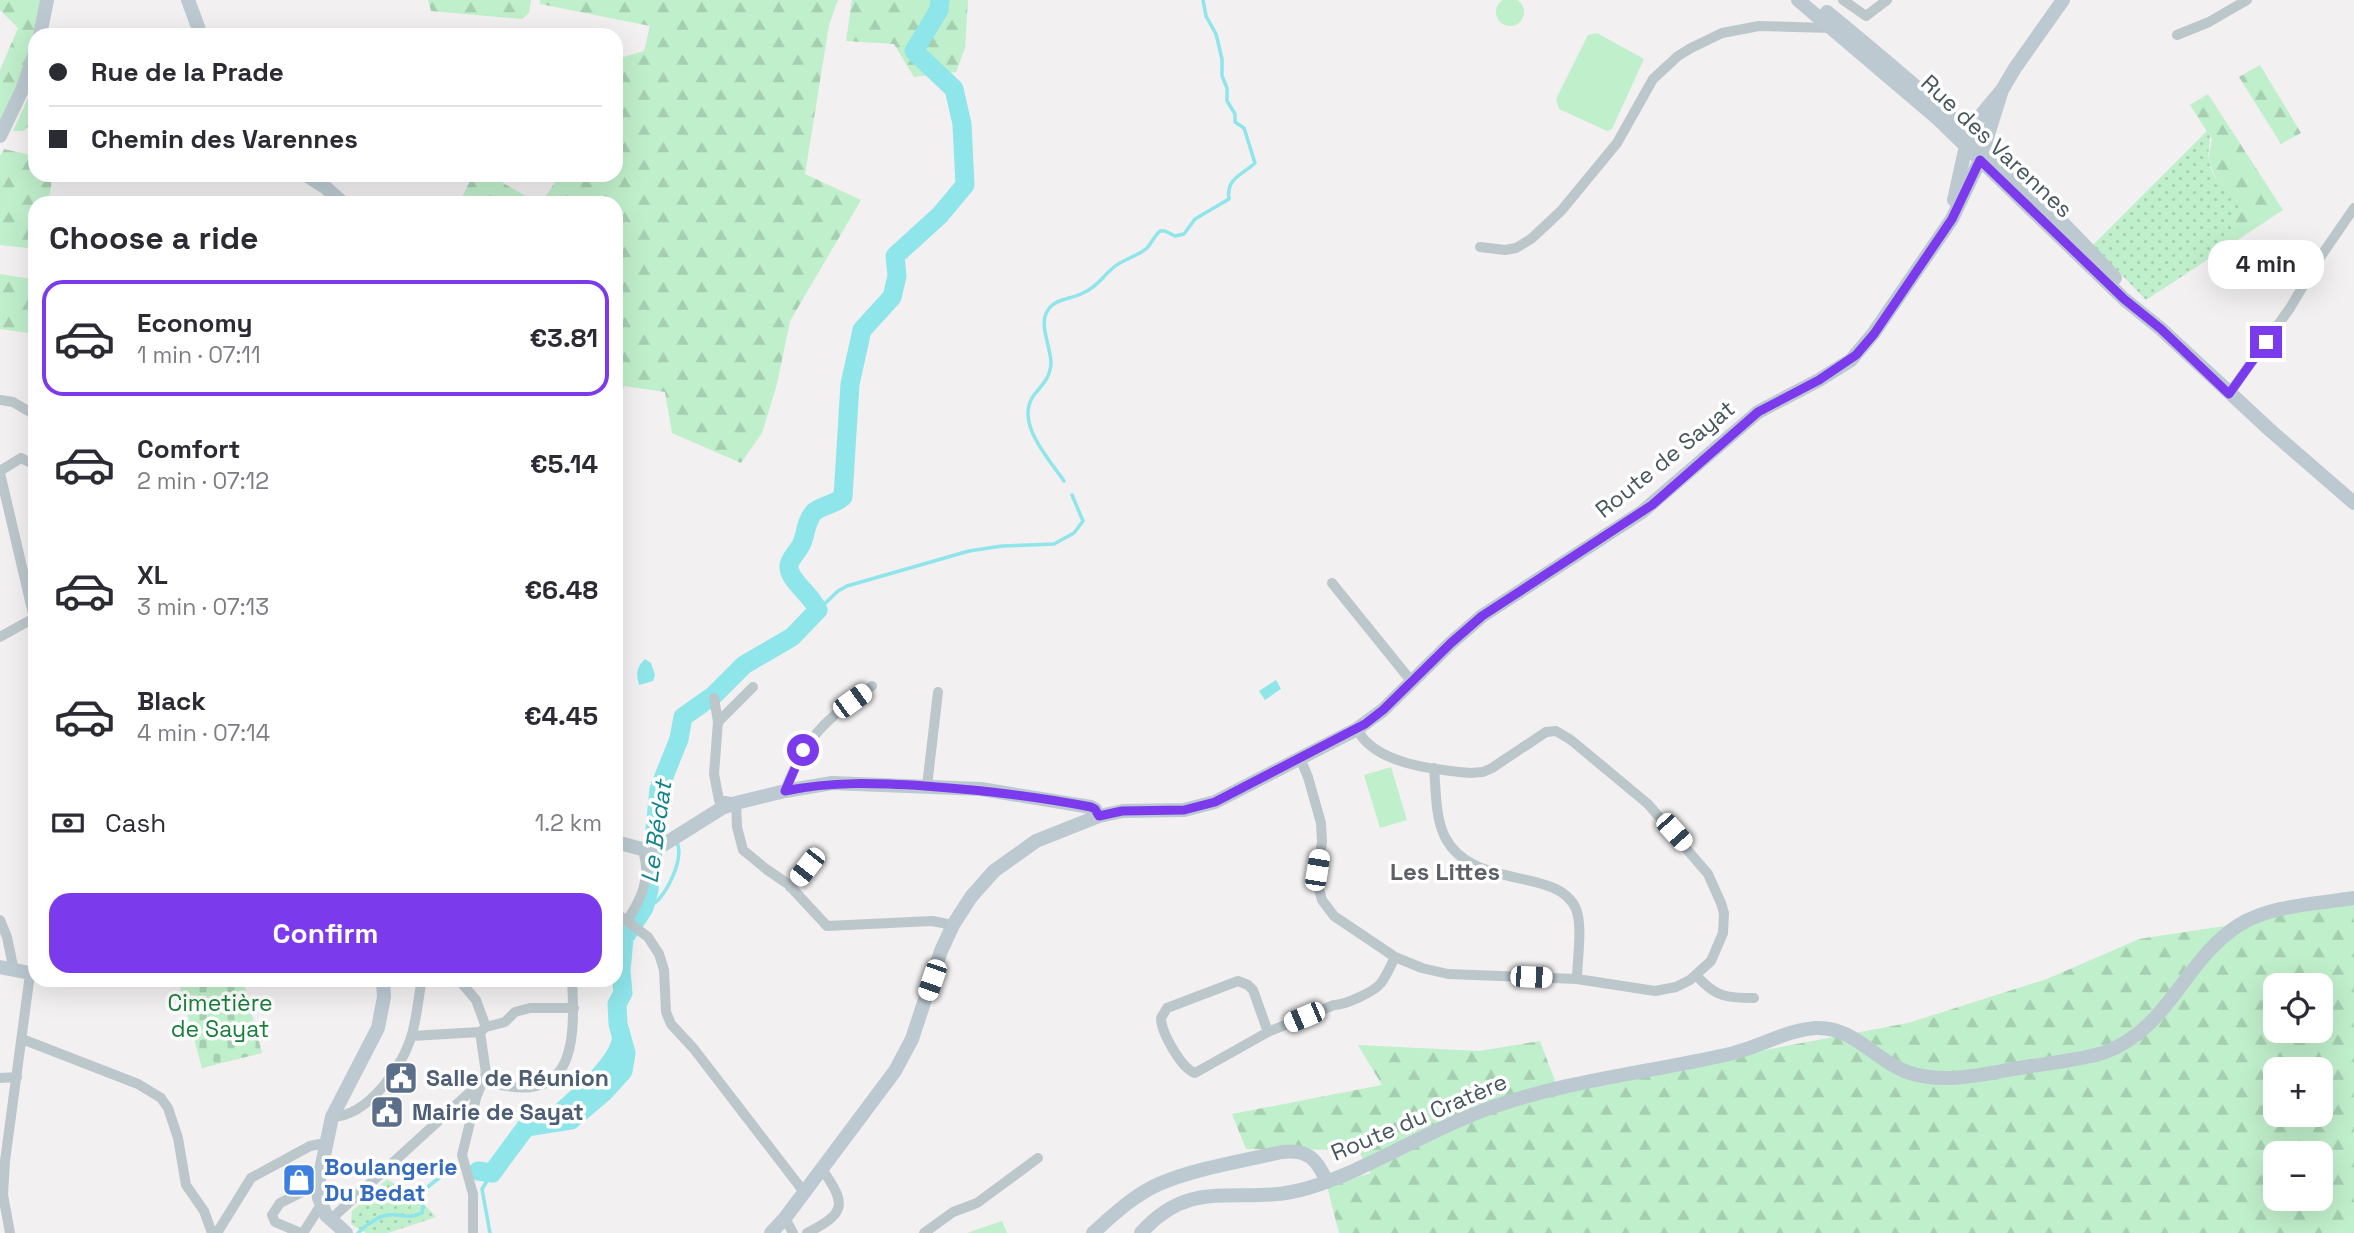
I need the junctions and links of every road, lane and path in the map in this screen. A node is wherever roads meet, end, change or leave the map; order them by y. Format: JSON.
{"nodes":[{"id":1,"x":47,"y":0,"type":"edge"},
{"id":2,"x":188,"y":0,"type":"edge"},
{"id":3,"x":1798,"y":0,"type":"edge"},
{"id":4,"x":1813,"y":0,"type":"edge"},
{"id":5,"x":1843,"y":0,"type":"edge"},
{"id":6,"x":1887,"y":0,"type":"edge"},
{"id":7,"x":2063,"y":0,"type":"edge"},
{"id":8,"x":2247,"y":0,"type":"edge"},
{"id":9,"x":1835,"y":25,"type":"junction"},
{"id":10,"x":41,"y":28,"type":"edge"},
{"id":11,"x":198,"y":28,"type":"edge"},
{"id":12,"x":2177,"y":35,"type":"dead end"},
{"id":13,"x":28,"y":73,"type":"edge"},
{"id":14,"x":2002,"y":90,"type":"junction"},
{"id":15,"x":0,"y":136,"type":"edge"},
{"id":16,"x":1966,"y":139,"type":"junction"},
{"id":17,"x":1982,"y":153,"type":"junction"},
{"id":18,"x":317,"y":182,"type":"edge"},
{"id":19,"x":335,"y":196,"type":"edge"},
{"id":20,"x":2354,"y":208,"type":"edge"},
{"id":21,"x":1946,"y":226,"type":"junction"},
{"id":22,"x":1480,"y":247,"type":"dead end"},
{"id":23,"x":2229,"y":394,"type":"junction"},
{"id":24,"x":0,"y":400,"type":"edge"},
{"id":25,"x":28,"y":411,"type":"edge"},
{"id":26,"x":28,"y":462,"type":"edge"},
{"id":27,"x":0,"y":472,"type":"edge"},
{"id":28,"x":2354,"y":503,"type":"edge"},
{"id":29,"x":1332,"y":583,"type":"dead end"},
{"id":30,"x":28,"y":593,"type":"edge"},
{"id":31,"x":28,"y":622,"type":"edge"},
{"id":32,"x":0,"y":637,"type":"edge"},
{"id":33,"x":1412,"y":682,"type":"junction"},
{"id":34,"x":872,"y":686,"type":"dead end"},
{"id":35,"x":753,"y":687,"type":"dead end"},
{"id":36,"x":938,"y":692,"type":"dead end"},
{"id":37,"x":714,"y":698,"type":"dead end"},
{"id":38,"x":718,"y":722,"type":"junction"},
{"id":39,"x":1357,"y":729,"type":"junction"},
{"id":40,"x":1300,"y":758,"type":"junction"},
{"id":41,"x":1434,"y":768,"type":"junction"},
{"id":42,"x":927,"y":786,"type":"junction"},
{"id":43,"x":785,"y":791,"type":"junction"},
{"id":44,"x":719,"y":800,"type":"junction"},
{"id":45,"x":736,"y":803,"type":"junction"},
{"id":46,"x":1099,"y":816,"type":"junction"},
{"id":47,"x":708,"y":818,"type":"junction"},
{"id":48,"x":623,"y":843,"type":"edge"},
{"id":49,"x":650,"y":847,"type":"junction"},
{"id":50,"x":810,"y":857,"type":"dead end"},
{"id":51,"x":790,"y":887,"type":"junction"},
{"id":52,"x":2354,"y":898,"type":"edge"},
{"id":53,"x":623,"y":918,"type":"edge"},
{"id":54,"x":0,"y":920,"type":"edge"},
{"id":55,"x":631,"y":923,"type":"junction"},
{"id":56,"x":953,"y":925,"type":"junction"},
{"id":57,"x":1395,"y":957,"type":"junction"},
{"id":58,"x":7,"y":969,"type":"edge"},
{"id":59,"x":28,"y":973,"type":"edge"},
{"id":60,"x":1697,"y":975,"type":"junction"},
{"id":61,"x":1577,"y":979,"type":"junction"},
{"id":62,"x":30,"y":987,"type":"edge"},
{"id":63,"x":383,"y":987,"type":"edge"},
{"id":64,"x":421,"y":987,"type":"edge"},
{"id":65,"x":465,"y":987,"type":"edge"},
{"id":66,"x":572,"y":987,"type":"edge"},
{"id":67,"x":1754,"y":998,"type":"dead end"},
{"id":68,"x":574,"y":1008,"type":"junction"},
{"id":69,"x":483,"y":1029,"type":"junction"},
{"id":70,"x":1268,"y":1032,"type":"junction"},
{"id":71,"x":412,"y":1036,"type":"junction"},
{"id":72,"x":22,"y":1039,"type":"junction"},
{"id":73,"x":17,"y":1077,"type":"junction"},
{"id":74,"x":0,"y":1078,"type":"edge"},
{"id":75,"x":483,"y":1080,"type":"junction"},
{"id":76,"x":332,"y":1117,"type":"junction"},
{"id":77,"x":325,"y":1143,"type":"junction"},
{"id":78,"x":1038,"y":1158,"type":"dead end"},
{"id":79,"x":822,"y":1169,"type":"junction"},
{"id":80,"x":1327,"y":1181,"type":"junction"},
{"id":81,"x":318,"y":1184,"type":"junction"},
{"id":82,"x":804,"y":1192,"type":"junction"},
{"id":83,"x":321,"y":1205,"type":"junction"},
{"id":84,"x":785,"y":1218,"type":"junction"},
{"id":85,"x":330,"y":1220,"type":"junction"},
{"id":86,"x":7,"y":1231,"type":"edge"},
{"id":87,"x":215,"y":1233,"type":"edge"},
{"id":88,"x":302,"y":1233,"type":"edge"},
{"id":89,"x":345,"y":1233,"type":"edge"},
{"id":90,"x":473,"y":1233,"type":"edge"},
{"id":91,"x":771,"y":1233,"type":"edge"},
{"id":92,"x":793,"y":1233,"type":"edge"},
{"id":93,"x":807,"y":1233,"type":"edge"},
{"id":94,"x":924,"y":1233,"type":"edge"},
{"id":95,"x":1093,"y":1233,"type":"edge"},
{"id":96,"x":1140,"y":1233,"type":"edge"}],
"edges":[{"from":1,"to":10,"type":"street"},
{"from":2,"to":11,"type":"street"},
{"from":3,"to":9,"type":"street","name":"Rue des Varennes"},
{"from":4,"to":9,"type":"street","name":"Rue des Varennes"},
{"from":5,"to":6,"type":"street"},
{"from":7,"to":14,"type":"street","name":"Route de Sayat"},
{"from":8,"to":12,"type":"street"},
{"from":9,"to":16,"type":"street","name":"Rue des Varennes"},
{"from":9,"to":22,"type":"street"},
{"from":13,"to":15,"type":"street"},
{"from":14,"to":16,"type":"street","name":"Route de Sayat"},
{"from":14,"to":17,"type":"street","name":"Route de Sayat"},
{"from":16,"to":17,"type":"street","name":"Rue des Varennes"},
{"from":16,"to":21,"type":"street","name":"Route de Sayat"},
{"from":17,"to":21,"type":"street","name":"Route de Sayat"},
{"from":17,"to":23,"type":"street","name":"Rue des Varennes"},
{"from":18,"to":19,"type":"street"},
{"from":20,"to":23,"type":"street"},
{"from":21,"to":33,"type":"street","name":"Route de Sayat"},
{"from":23,"to":28,"type":"street","name":"Rue des Varennes"},
{"from":24,"to":25,"type":"street"},
{"from":26,"to":27,"type":"street"},
{"from":27,"to":30,"type":"street"},
{"from":29,"to":33,"type":"street"},
{"from":31,"to":32,"type":"street"},
{"from":33,"to":39,"type":"street","name":"Route de Sayat"},
{"from":34,"to":43,"type":"street"},
{"from":35,"to":38,"type":"street"},
{"from":36,"to":42,"type":"street"},
{"from":37,"to":38,"type":"street"},
{"from":38,"to":44,"type":"street"},
{"from":39,"to":40,"type":"street","name":"Route de Sayat"},
{"from":39,"to":41,"type":"street"},
{"from":40,"to":46,"type":"street","name":"Route de Sayat"},
{"from":40,"to":57,"type":"street"},
{"from":41,"to":60,"type":"street"},
{"from":41,"to":61,"type":"street"},
{"from":42,"to":43,"type":"street"},
{"from":42,"to":46,"type":"street"},
{"from":43,"to":45,"type":"street"},
{"from":44,"to":45,"type":"street"},
{"from":44,"to":47,"type":"street"},
{"from":45,"to":47,"type":"street"},
{"from":45,"to":51,"type":"street"},
{"from":46,"to":56,"type":"street","name":"Route de Sayat"},
{"from":47,"to":49,"type":"street"},
{"from":48,"to":49,"type":"street"},
{"from":49,"to":55,"type":"street"},
{"from":50,"to":51,"type":"street"},
{"from":51,"to":56,"type":"street"},
{"from":52,"to":80,"type":"street","name":"Route du Cratère"},
{"from":53,"to":55,"type":"street"},
{"from":54,"to":58,"type":"street"},
{"from":55,"to":82,"type":"street"},
{"from":56,"to":79,"type":"street","name":"Route de Sayat"},
{"from":57,"to":61,"type":"street"},
{"from":57,"to":70,"type":"street"},
{"from":58,"to":59,"type":"street"},
{"from":60,"to":61,"type":"street"},
{"from":60,"to":67,"type":"street"},
{"from":62,"to":72,"type":"street"},
{"from":63,"to":76,"type":"street"},
{"from":64,"to":71,"type":"street"},
{"from":65,"to":69,"type":"street"},
{"from":66,"to":68,"type":"street"},
{"from":68,"to":69,"type":"street"},
{"from":68,"to":75,"type":"street"},
{"from":69,"to":71,"type":"street"},
{"from":69,"to":75,"type":"street"},
{"from":70,"to":70,"type":"street"},
{"from":71,"to":76,"type":"street"},
{"from":72,"to":73,"type":"street"},
{"from":72,"to":87,"type":"street"},
{"from":73,"to":74,"type":"street"},
{"from":73,"to":86,"type":"street"},
{"from":75,"to":85,"type":"street"},
{"from":75,"to":90,"type":"street"},
{"from":76,"to":77,"type":"street"},
{"from":77,"to":81,"type":"street"},
{"from":77,"to":87,"type":"street"},
{"from":78,"to":94,"type":"street"},
{"from":79,"to":82,"type":"street","name":"Route de Sayat"},
{"from":79,"to":93,"type":"street"},
{"from":80,"to":95,"type":"street"},
{"from":80,"to":96,"type":"street","name":"Route du Cratère"},
{"from":81,"to":83,"type":"street"},
{"from":81,"to":88,"type":"street"},
{"from":82,"to":84,"type":"street","name":"Route de Sayat"},
{"from":83,"to":85,"type":"street"},
{"from":83,"to":88,"type":"street"},
{"from":84,"to":91,"type":"street","name":"Route de Sayat"},
{"from":84,"to":92,"type":"street"},
{"from":85,"to":89,"type":"street"}]}
